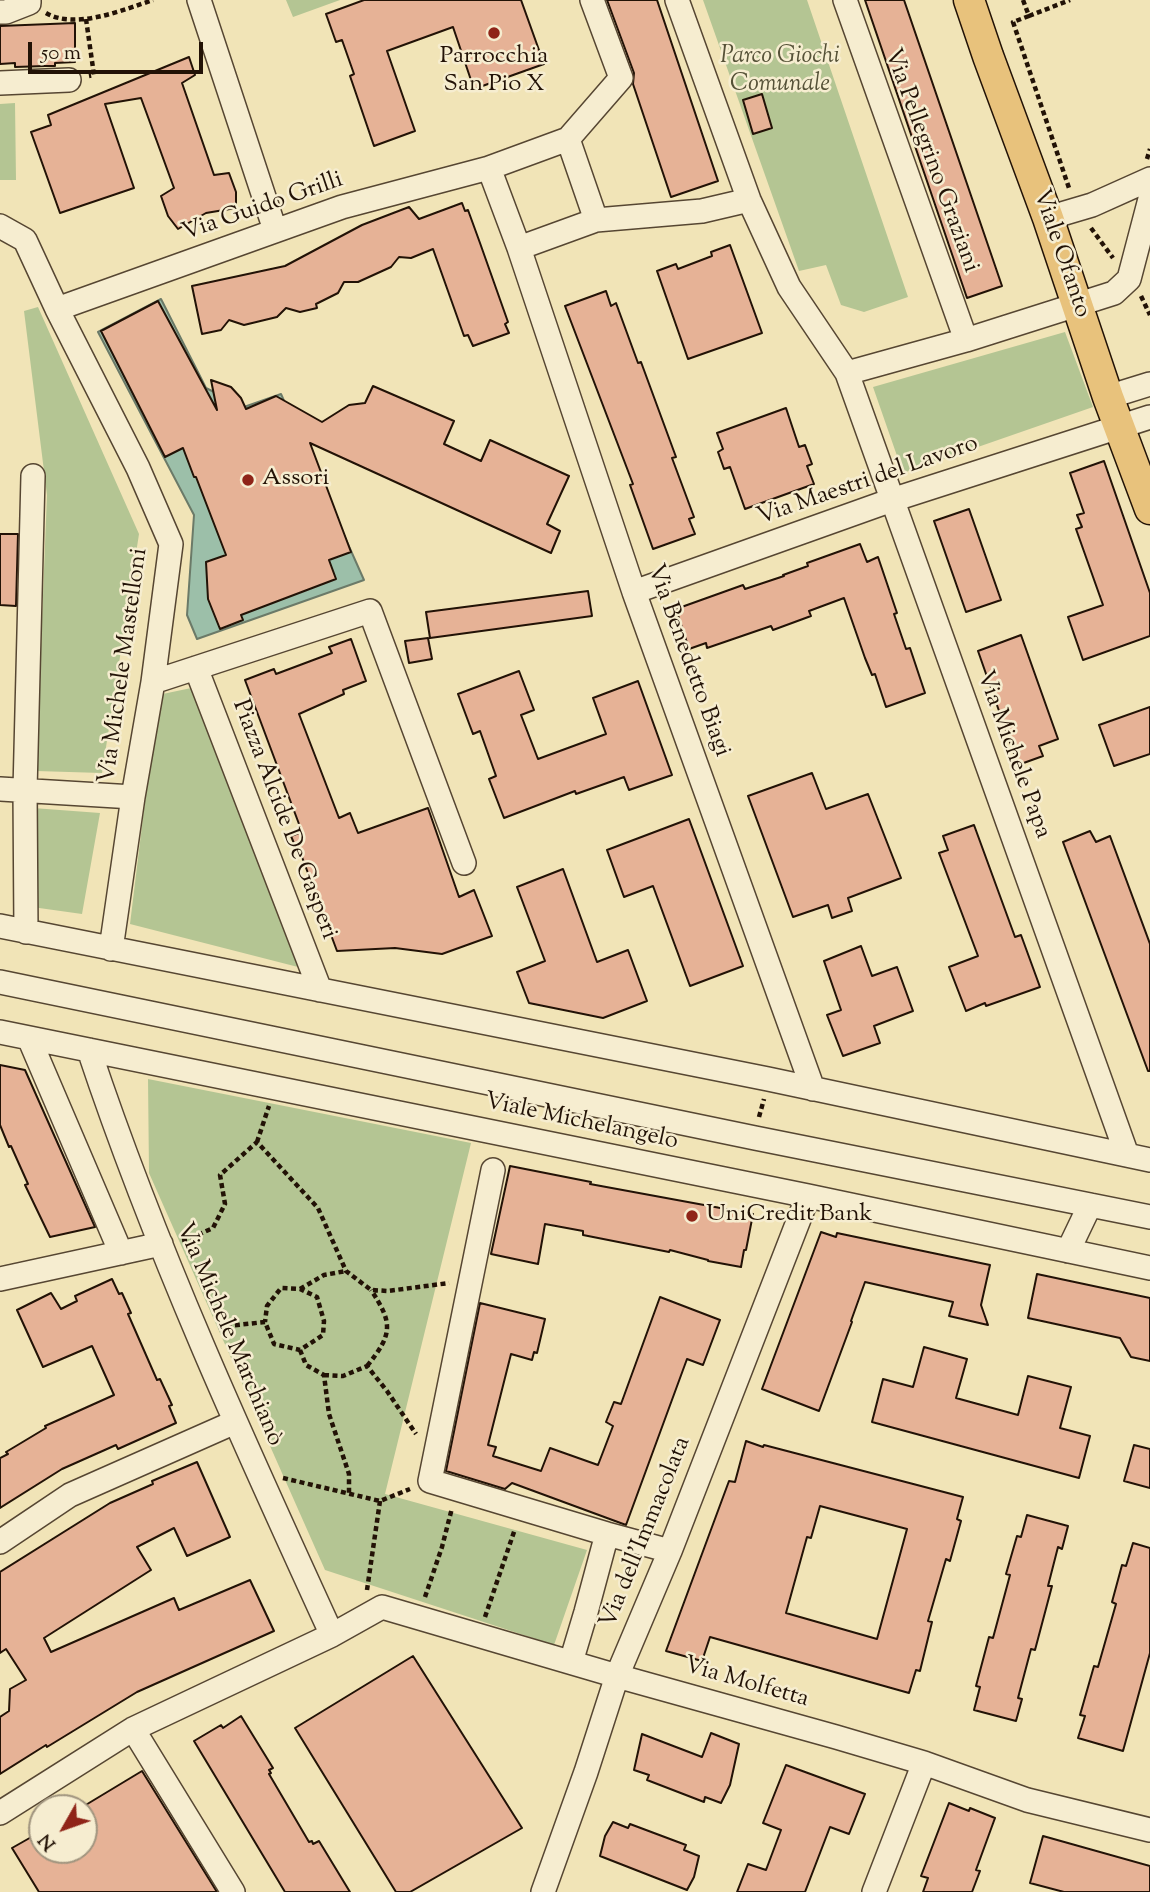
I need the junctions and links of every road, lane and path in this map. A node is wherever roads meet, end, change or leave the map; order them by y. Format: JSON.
{"nodes":[{"id":1,"x":153,"y":0,"type":"edge"},
{"id":2,"x":199,"y":0,"type":"edge"},
{"id":3,"x":592,"y":0,"type":"edge"},
{"id":4,"x":677,"y":0,"type":"edge"},
{"id":5,"x":845,"y":0,"type":"edge"},
{"id":6,"x":1023,"y":0,"type":"edge"},
{"id":7,"x":1070,"y":0,"type":"edge"},
{"id":8,"x":29,"y":1,"type":"edge"},
{"id":9,"x":976,"y":2,"type":"edge"},
{"id":10,"x":0,"y":12,"type":"edge"},
{"id":11,"x":1029,"y":16,"type":"junction"},
{"id":12,"x":86,"y":19,"type":"junction"},
{"id":13,"x":69,"y":80,"type":"joint"},
{"id":14,"x":0,"y":83,"type":"edge"},
{"id":15,"x":568,"y":139,"type":"junction"},
{"id":16,"x":489,"y":168,"type":"junction"},
{"id":17,"x":1150,"y":179,"type":"edge"},
{"id":18,"x":1150,"y":199,"type":"edge"},
{"id":19,"x":749,"y":200,"type":"junction"},
{"id":20,"x":1062,"y":213,"type":"junction"},
{"id":21,"x":596,"y":220,"type":"junction"},
{"id":22,"x":0,"y":226,"type":"edge"},
{"id":23,"x":275,"y":230,"type":"junction"},
{"id":24,"x":519,"y":247,"type":"junction"},
{"id":25,"x":1129,"y":279,"type":"junction"},
{"id":26,"x":1078,"y":304,"type":"junction"},
{"id":27,"x":57,"y":309,"type":"junction"},
{"id":28,"x":966,"y":340,"type":"junction"},
{"id":29,"x":846,"y":373,"type":"junction"},
{"id":30,"x":1150,"y":384,"type":"edge"},
{"id":31,"x":1108,"y":397,"type":"junction"},
{"id":32,"x":1150,"y":417,"type":"edge"},
{"id":33,"x":1119,"y":427,"type":"junction"},
{"id":34,"x":33,"y":477,"type":"dead end"},
{"id":35,"x":892,"y":500,"type":"junction"},
{"id":36,"x":1150,"y":509,"type":"edge"},
{"id":37,"x":634,"y":592,"type":"junction"},
{"id":38,"x":196,"y":668,"type":"junction"},
{"id":39,"x":153,"y":682,"type":"junction"},
{"id":40,"x":0,"y":789,"type":"edge"},
{"id":41,"x":24,"y":790,"type":"junction"},
{"id":42,"x":133,"y":797,"type":"junction"},
{"id":43,"x":464,"y":863,"type":"dead end"},
{"id":44,"x":0,"y":926,"type":"edge"},
{"id":45,"x":26,"y":932,"type":"junction"},
{"id":46,"x":111,"y":948,"type":"junction"},
{"id":47,"x":0,"y":982,"type":"edge"},
{"id":48,"x":320,"y":990,"type":"junction"},
{"id":49,"x":0,"y":1032,"type":"edge"},
{"id":50,"x":29,"y":1038,"type":"junction"},
{"id":51,"x":89,"y":1051,"type":"junction"},
{"id":52,"x":274,"y":1088,"type":"junction"},
{"id":53,"x":813,"y":1089,"type":"junction"},
{"id":54,"x":257,"y":1142,"type":"junction"},
{"id":55,"x":1139,"y":1157,"type":"edge"},
{"id":56,"x":493,"y":1170,"type":"dead end"},
{"id":57,"x":808,"y":1196,"type":"junction"},
{"id":58,"x":1090,"y":1205,"type":"junction"},
{"id":59,"x":1150,"y":1217,"type":"edge"},
{"id":60,"x":161,"y":1244,"type":"junction"},
{"id":61,"x":1068,"y":1251,"type":"junction"},
{"id":62,"x":121,"y":1253,"type":"junction"},
{"id":63,"x":1150,"y":1268,"type":"edge"},
{"id":64,"x":346,"y":1271,"type":"junction"},
{"id":65,"x":0,"y":1279,"type":"edge"},
{"id":66,"x":471,"y":1279,"type":"junction"},
{"id":67,"x":300,"y":1289,"type":"junction"},
{"id":68,"x":371,"y":1290,"type":"junction"},
{"id":69,"x":265,"y":1322,"type":"junction"},
{"id":70,"x":198,"y":1332,"type":"junction"},
{"id":71,"x":300,"y":1350,"type":"junction"},
{"id":72,"x":367,"y":1366,"type":"junction"},
{"id":73,"x":324,"y":1375,"type":"junction"},
{"id":74,"x":235,"y":1422,"type":"junction"},
{"id":75,"x":256,"y":1469,"type":"junction"},
{"id":76,"x":432,"y":1470,"type":"junction"},
{"id":77,"x":457,"y":1489,"type":"junction"},
{"id":78,"x":349,"y":1493,"type":"junction"},
{"id":79,"x":380,"y":1501,"type":"junction"},
{"id":80,"x":521,"y":1508,"type":"junction"},
{"id":81,"x":607,"y":1534,"type":"junction"},
{"id":82,"x":0,"y":1542,"type":"edge"},
{"id":83,"x":670,"y":1551,"type":"junction"},
{"id":84,"x":362,"y":1618,"type":"junction"},
{"id":85,"x":419,"y":1618,"type":"junction"},
{"id":86,"x":332,"y":1635,"type":"junction"},
{"id":87,"x":478,"y":1635,"type":"junction"},
{"id":88,"x":571,"y":1662,"type":"junction"},
{"id":89,"x":617,"y":1676,"type":"junction"},
{"id":90,"x":133,"y":1729,"type":"junction"},
{"id":91,"x":924,"y":1763,"type":"junction"},
{"id":92,"x":0,"y":1813,"type":"edge"},
{"id":93,"x":1150,"y":1830,"type":"edge"},
{"id":94,"x":233,"y":1892,"type":"edge"},
{"id":95,"x":542,"y":1892,"type":"edge"},
{"id":96,"x":874,"y":1892,"type":"edge"}],
"edges":[{"from":1,"to":12,"type":"path"},
{"from":2,"to":23,"type":"street"},
{"from":3,"to":15,"type":"street"},
{"from":4,"to":19,"type":"street"},
{"from":5,"to":28,"type":"street","name":"Via Pellegrino Graziani"},
{"from":6,"to":11,"type":"path"},
{"from":7,"to":11,"type":"path"},
{"from":8,"to":10,"type":"street"},
{"from":8,"to":12,"type":"path"},
{"from":9,"to":20,"type":"main road","name":"Viale Ofanto"},
{"from":11,"to":20,"type":"path"},
{"from":12,"to":13,"type":"path"},
{"from":13,"to":14,"type":"street"},
{"from":15,"to":16,"type":"street","name":"Via Guido Grilli"},
{"from":15,"to":21,"type":"street"},
{"from":16,"to":23,"type":"street","name":"Via Guido Grilli"},
{"from":16,"to":24,"type":"street","name":"Via Benedetto Biagi"},
{"from":17,"to":20,"type":"street"},
{"from":18,"to":25,"type":"street"},
{"from":19,"to":21,"type":"street"},
{"from":19,"to":29,"type":"street","name":"Via Michele Papa"},
{"from":20,"to":25,"type":"path"},
{"from":20,"to":26,"type":"main road","name":"Viale Ofanto"},
{"from":21,"to":24,"type":"street"},
{"from":22,"to":27,"type":"street","name":"Via Michele Mastelloni"},
{"from":23,"to":27,"type":"street","name":"Via Guido Grilli"},
{"from":24,"to":37,"type":"street","name":"Via Benedetto Biagi"},
{"from":25,"to":26,"type":"street"},
{"from":26,"to":28,"type":"street"},
{"from":26,"to":31,"type":"main road","name":"Viale Ofanto"},
{"from":27,"to":39,"type":"street","name":"Via Michele Mastelloni"},
{"from":28,"to":29,"type":"street"},
{"from":29,"to":35,"type":"street","name":"Via Michele Papa"},
{"from":30,"to":31,"type":"street"},
{"from":31,"to":33,"type":"main road","name":"Viale Ofanto"},
{"from":32,"to":33,"type":"street","name":"Via Maestri del Lavoro"},
{"from":33,"to":35,"type":"street","name":"Via Maestri del Lavoro"},
{"from":33,"to":36,"type":"main road","name":"Viale Ofanto"},
{"from":34,"to":41,"type":"street"},
{"from":35,"to":37,"type":"street","name":"Via Maestri del Lavoro"},
{"from":35,"to":55,"type":"street","name":"Via Michele Papa"},
{"from":37,"to":53,"type":"street","name":"Via Benedetto Biagi"},
{"from":38,"to":39,"type":"street"},
{"from":38,"to":43,"type":"street"},
{"from":38,"to":48,"type":"street","name":"Piazza Alcide De Gasperi"},
{"from":39,"to":42,"type":"street","name":"Via Michele Mastelloni"},
{"from":40,"to":41,"type":"street"},
{"from":41,"to":42,"type":"street"},
{"from":41,"to":45,"type":"street"},
{"from":42,"to":46,"type":"street","name":"Via Michele Mastelloni"},
{"from":44,"to":45,"type":"street"},
{"from":45,"to":46,"type":"street"},
{"from":46,"to":48,"type":"street"},
{"from":47,"to":58,"type":"street","name":"Viale Michelangelo"},
{"from":48,"to":53,"type":"street"},
{"from":49,"to":50,"type":"street","name":"Viale Michelangelo"},
{"from":50,"to":51,"type":"street","name":"Viale Michelangelo"},
{"from":50,"to":62,"type":"street"},
{"from":51,"to":52,"type":"street","name":"Viale Michelangelo"},
{"from":51,"to":60,"type":"street","name":"Via Michele Marchianò"},
{"from":52,"to":54,"type":"path"},
{"from":52,"to":57,"type":"street","name":"Viale Michelangelo"},
{"from":53,"to":55,"type":"street"},
{"from":54,"to":60,"type":"path"},
{"from":54,"to":64,"type":"path"},
{"from":56,"to":66,"type":"street"},
{"from":57,"to":61,"type":"street","name":"Viale Michelangelo"},
{"from":57,"to":83,"type":"street","name":"Via dell'Immacolata"},
{"from":58,"to":59,"type":"street","name":"Viale Michelangelo"},
{"from":58,"to":61,"type":"street"},
{"from":60,"to":62,"type":"street"},
{"from":60,"to":70,"type":"street","name":"Via Michele Marchianò"},
{"from":61,"to":63,"type":"street","name":"Viale Michelangelo"},
{"from":62,"to":65,"type":"street"},
{"from":64,"to":67,"type":"path"},
{"from":64,"to":68,"type":"path"},
{"from":66,"to":68,"type":"path"},
{"from":66,"to":76,"type":"street"},
{"from":67,"to":69,"type":"path"},
{"from":67,"to":71,"type":"path"},
{"from":68,"to":72,"type":"path"},
{"from":69,"to":70,"type":"path"},
{"from":69,"to":71,"type":"path"},
{"from":70,"to":74,"type":"street","name":"Via Michele Marchianò"},
{"from":71,"to":73,"type":"path"},
{"from":72,"to":73,"type":"path"},
{"from":72,"to":76,"type":"path"},
{"from":73,"to":78,"type":"path"},
{"from":74,"to":75,"type":"street","name":"Via Michele Marchianò"},
{"from":74,"to":82,"type":"street"},
{"from":75,"to":78,"type":"path"},
{"from":75,"to":86,"type":"street","name":"Via Michele Marchianò"},
{"from":76,"to":77,"type":"street"},
{"from":76,"to":79,"type":"path"},
{"from":77,"to":80,"type":"street"},
{"from":77,"to":85,"type":"path"},
{"from":78,"to":79,"type":"path"},
{"from":79,"to":84,"type":"path"},
{"from":80,"to":81,"type":"street"},
{"from":80,"to":87,"type":"path"},
{"from":81,"to":83,"type":"street"},
{"from":81,"to":88,"type":"street"},
{"from":83,"to":89,"type":"street","name":"Via dell'Immacolata"},
{"from":84,"to":85,"type":"street","name":"Via Molfetta"},
{"from":84,"to":86,"type":"street","name":"Via Molfetta"},
{"from":85,"to":87,"type":"street","name":"Via Molfetta"},
{"from":86,"to":90,"type":"street","name":"Via Molfetta"},
{"from":87,"to":88,"type":"street","name":"Via Molfetta"},
{"from":88,"to":89,"type":"street","name":"Via Molfetta"},
{"from":89,"to":91,"type":"street","name":"Via Molfetta"},
{"from":89,"to":95,"type":"street","name":"Via dell'Immacolata"},
{"from":90,"to":92,"type":"street","name":"Via Molfetta"},
{"from":90,"to":94,"type":"street"},
{"from":91,"to":93,"type":"street","name":"Via Molfetta"},
{"from":91,"to":96,"type":"street"}]}
